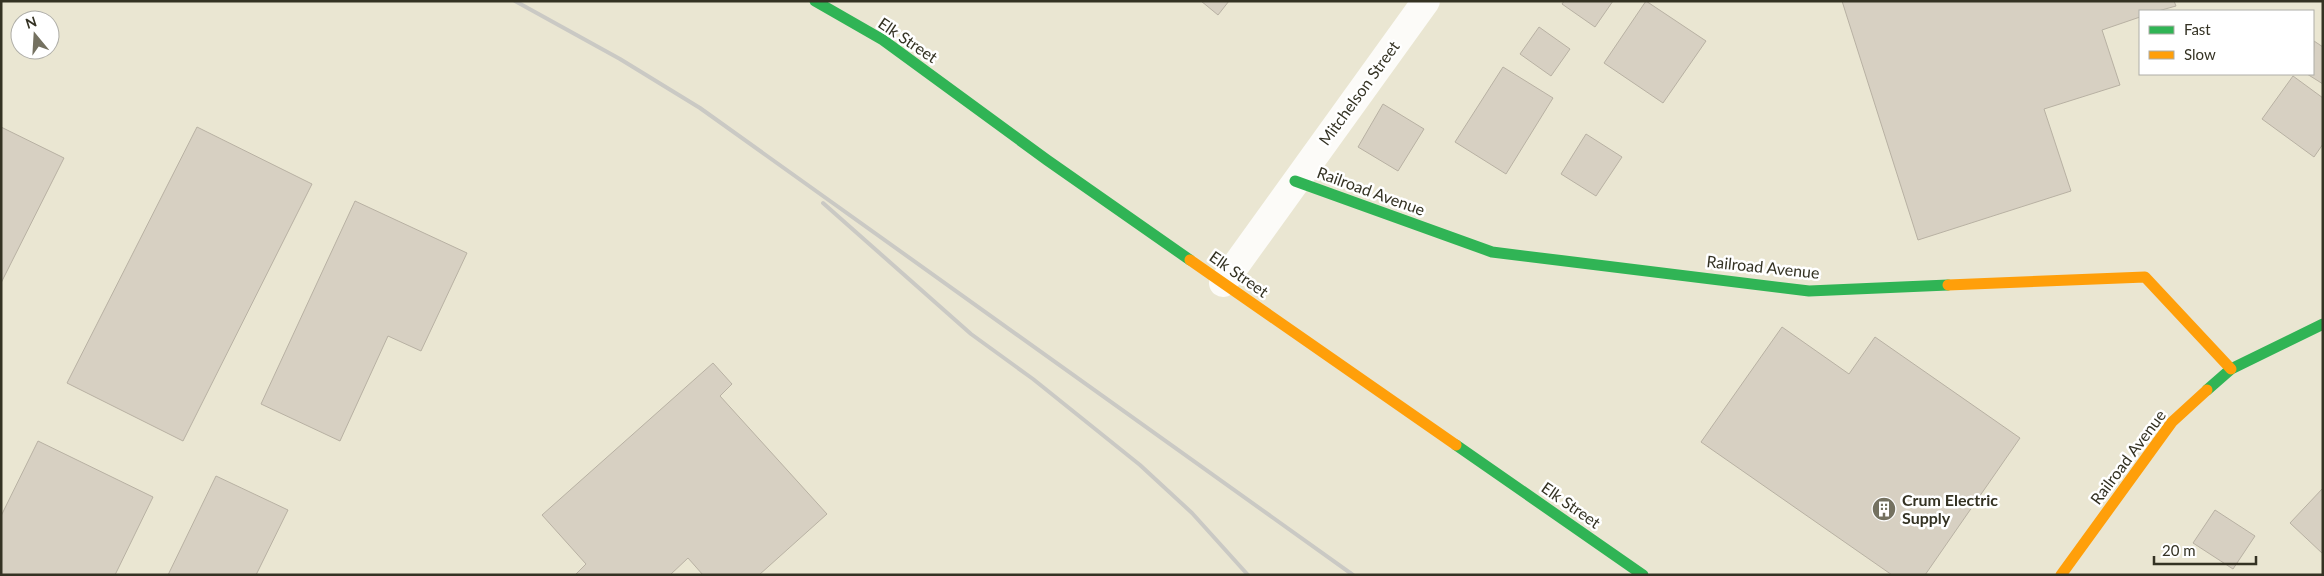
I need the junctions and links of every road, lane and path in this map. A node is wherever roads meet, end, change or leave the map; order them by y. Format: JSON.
{"nodes":[{"id":1,"x":815,"y":1,"type":"edge"},
{"id":2,"x":1426,"y":1,"type":"edge"},
{"id":3,"x":1294,"y":181,"type":"junction"},
{"id":4,"x":1223,"y":283,"type":"junction"},
{"id":5,"x":2323,"y":324,"type":"edge"},
{"id":6,"x":2231,"y":369,"type":"junction"},
{"id":7,"x":1642,"y":575,"type":"edge"},
{"id":8,"x":2061,"y":575,"type":"edge"}],
"edges":[{"from":1,"to":4,"type":"street","name":"Elk Street"},
{"from":2,"to":3,"type":"street","name":"Mitchelson Street"},
{"from":3,"to":4,"type":"street","name":"Mitchelson Street"},
{"from":3,"to":6,"type":"street","name":"Railroad Avenue"},
{"from":4,"to":7,"type":"street","name":"Elk Street"},
{"from":5,"to":6,"type":"street","name":"Railroad Avenue"},
{"from":6,"to":8,"type":"street","name":"Railroad Avenue"}]}
